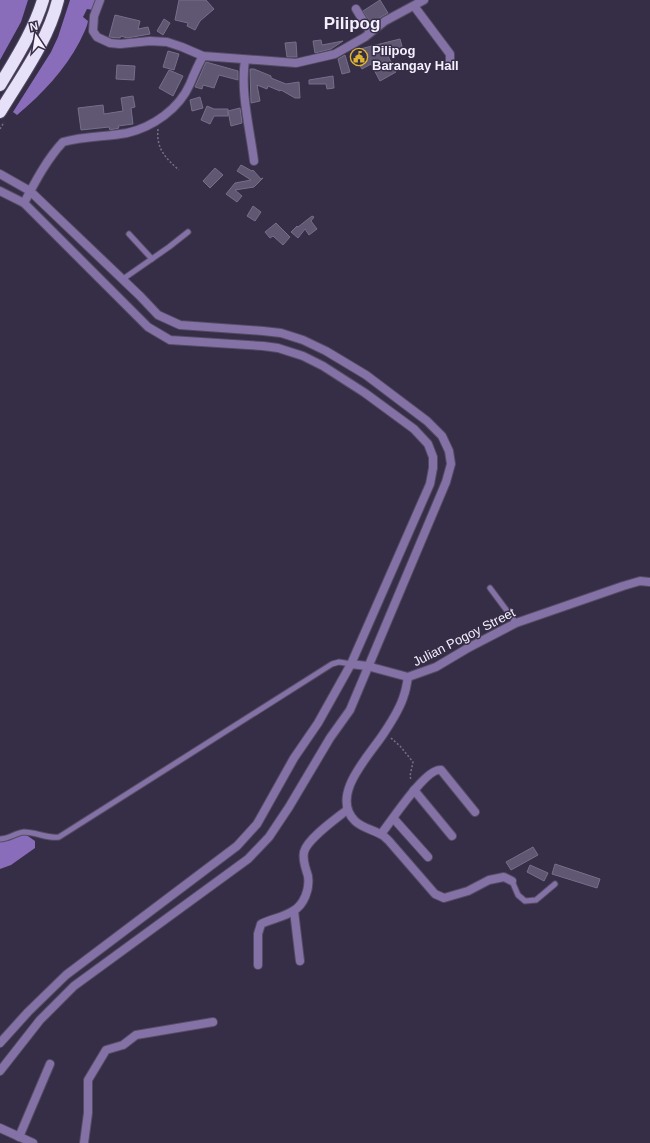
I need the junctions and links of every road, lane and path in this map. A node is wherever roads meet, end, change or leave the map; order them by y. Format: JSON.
{"nodes":[{"id":1,"x":43,"y":0,"type":"edge"},
{"id":2,"x":58,"y":0,"type":"edge"},
{"id":3,"x":100,"y":0,"type":"edge"},
{"id":4,"x":424,"y":0,"type":"edge"},
{"id":5,"x":414,"y":6,"type":"junction"},
{"id":6,"x":356,"y":9,"type":"dead end"},
{"id":7,"x":370,"y":32,"type":"junction"},
{"id":8,"x":203,"y":56,"type":"junction"},
{"id":9,"x":245,"y":60,"type":"junction"},
{"id":10,"x":450,"y":62,"type":"dead end"},
{"id":11,"x":0,"y":85,"type":"edge"},
{"id":12,"x":0,"y":112,"type":"edge"},
{"id":13,"x":160,"y":119,"type":"junction"},
{"id":14,"x":254,"y":161,"type":"dead end"},
{"id":15,"x":179,"y":170,"type":"dead end"},
{"id":16,"x":0,"y":174,"type":"edge"},
{"id":17,"x":0,"y":191,"type":"edge"},
{"id":18,"x":30,"y":191,"type":"junction"},
{"id":19,"x":24,"y":203,"type":"junction"},
{"id":20,"x":188,"y":232,"type":"dead end"},
{"id":21,"x":129,"y":234,"type":"dead end"},
{"id":22,"x":152,"y":259,"type":"junction"},
{"id":23,"x":123,"y":279,"type":"junction"},
{"id":24,"x":650,"y":582,"type":"edge"},
{"id":25,"x":490,"y":588,"type":"dead end"},
{"id":26,"x":516,"y":623,"type":"junction"},
{"id":27,"x":351,"y":664,"type":"junction"},
{"id":28,"x":367,"y":666,"type":"junction"},
{"id":29,"x":408,"y":677,"type":"junction"},
{"id":30,"x":385,"y":733,"type":"junction"},
{"id":31,"x":414,"y":790,"type":"junction"},
{"id":32,"x":347,"y":810,"type":"junction"},
{"id":33,"x":475,"y":812,"type":"dead end"},
{"id":34,"x":394,"y":819,"type":"junction"},
{"id":35,"x":381,"y":834,"type":"junction"},
{"id":36,"x":452,"y":836,"type":"dead end"},
{"id":37,"x":0,"y":839,"type":"edge"},
{"id":38,"x":428,"y":857,"type":"dead end"},
{"id":39,"x":512,"y":881,"type":"joint"},
{"id":40,"x":555,"y":884,"type":"dead end"},
{"id":41,"x":294,"y":911,"type":"junction"},
{"id":42,"x":300,"y":961,"type":"dead end"},
{"id":43,"x":258,"y":965,"type":"dead end"},
{"id":44,"x":213,"y":1022,"type":"dead end"},
{"id":45,"x":0,"y":1043,"type":"edge"},
{"id":46,"x":50,"y":1064,"type":"dead end"},
{"id":47,"x":0,"y":1071,"type":"edge"},
{"id":48,"x":0,"y":1128,"type":"edge"},
{"id":49,"x":19,"y":1137,"type":"junction"},
{"id":50,"x":33,"y":1143,"type":"edge"},
{"id":51,"x":84,"y":1143,"type":"edge"}],
"edges":[{"from":1,"to":11,"type":"highway"},
{"from":2,"to":12,"type":"highway"},
{"from":3,"to":8,"type":"street"},
{"from":4,"to":5,"type":"street"},
{"from":5,"to":7,"type":"street"},
{"from":5,"to":10,"type":"street"},
{"from":6,"to":7,"type":"street"},
{"from":7,"to":9,"type":"street"},
{"from":8,"to":9,"type":"street"},
{"from":8,"to":13,"type":"street"},
{"from":9,"to":14,"type":"street"},
{"from":13,"to":15,"type":"path"},
{"from":13,"to":18,"type":"street"},
{"from":16,"to":18,"type":"street"},
{"from":17,"to":19,"type":"street"},
{"from":18,"to":19,"type":"street"},
{"from":18,"to":23,"type":"street"},
{"from":19,"to":27,"type":"street"},
{"from":20,"to":22,"type":"lane"},
{"from":21,"to":22,"type":"lane"},
{"from":22,"to":23,"type":"lane"},
{"from":23,"to":28,"type":"street"},
{"from":24,"to":26,"type":"street","name":"Julian Pogoy Street"},
{"from":25,"to":26,"type":"lane"},
{"from":26,"to":29,"type":"street","name":"Julian Pogoy Street"},
{"from":27,"to":28,"type":"street"},
{"from":27,"to":37,"type":"lane"},
{"from":27,"to":45,"type":"street"},
{"from":28,"to":29,"type":"street"},
{"from":28,"to":47,"type":"street"},
{"from":29,"to":30,"type":"street","name":"Julian Pogoy Street"},
{"from":30,"to":31,"type":"path"},
{"from":30,"to":32,"type":"street","name":"Julian Pogoy Street"},
{"from":31,"to":33,"type":"street"},
{"from":31,"to":34,"type":"street"},
{"from":31,"to":36,"type":"street"},
{"from":32,"to":35,"type":"street"},
{"from":32,"to":41,"type":"street"},
{"from":34,"to":35,"type":"street"},
{"from":34,"to":38,"type":"street"},
{"from":35,"to":39,"type":"street"},
{"from":39,"to":40,"type":"lane"},
{"from":41,"to":42,"type":"street"},
{"from":41,"to":43,"type":"street"},
{"from":44,"to":51,"type":"street"},
{"from":46,"to":49,"type":"street"},
{"from":48,"to":49,"type":"street"},
{"from":49,"to":50,"type":"street"}]}
